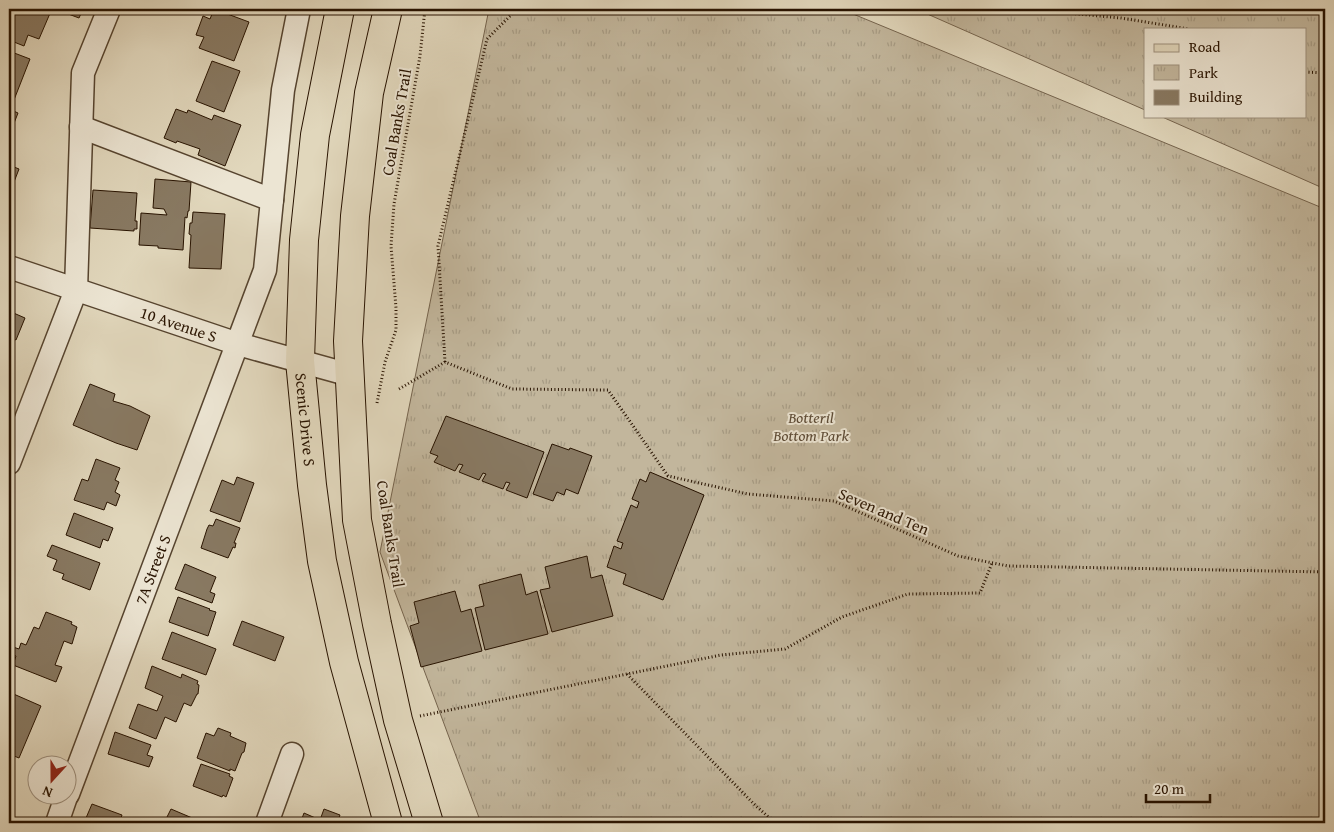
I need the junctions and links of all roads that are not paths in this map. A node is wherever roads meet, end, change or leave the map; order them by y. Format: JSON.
{"nodes":[{"id":1,"x":109,"y":9,"type":"edge"},
{"id":2,"x":299,"y":9,"type":"edge"},
{"id":3,"x":340,"y":9,"type":"edge"},
{"id":4,"x":388,"y":9,"type":"edge"},
{"id":5,"x":82,"y":127,"type":"junction"},
{"id":6,"x":272,"y":200,"type":"junction"},
{"id":7,"x":9,"y":267,"type":"edge"},
{"id":8,"x":76,"y":290,"type":"junction"},
{"id":9,"x":238,"y":344,"type":"junction"},
{"id":10,"x":300,"y":361,"type":"junction"},
{"id":11,"x":350,"y":375,"type":"junction"},
{"id":12,"x":9,"y":463,"type":"edge"},
{"id":13,"x":292,"y":754,"type":"dead end"},
{"id":14,"x":78,"y":768,"type":"edge"},
{"id":15,"x":64,"y":804,"type":"edge"},
{"id":16,"x":57,"y":823,"type":"edge"},
{"id":17,"x":266,"y":823,"type":"edge"},
{"id":18,"x":388,"y":823,"type":"edge"},
{"id":19,"x":430,"y":823,"type":"edge"}],
"edges":[{"from":1,"to":5,"type":"street"},
{"from":2,"to":6,"type":"street"},
{"from":3,"to":10,"type":"main road","name":"Scenic Drive S"},
{"from":4,"to":11,"type":"main road"},
{"from":5,"to":6,"type":"street"},
{"from":5,"to":8,"type":"street"},
{"from":6,"to":9,"type":"street"},
{"from":7,"to":8,"type":"street","name":"10 Avenue S"},
{"from":8,"to":9,"type":"street","name":"10 Avenue S"},
{"from":8,"to":12,"type":"street"},
{"from":9,"to":10,"type":"street","name":"10 Avenue S"},
{"from":9,"to":14,"type":"street","name":"7A Street S"},
{"from":10,"to":11,"type":"street","name":"10 Avenue S"},
{"from":10,"to":18,"type":"main road","name":"Scenic Drive S"},
{"from":11,"to":19,"type":"main road"},
{"from":13,"to":17,"type":"street"},
{"from":15,"to":16,"type":"street","name":"7A Street S"}]}
